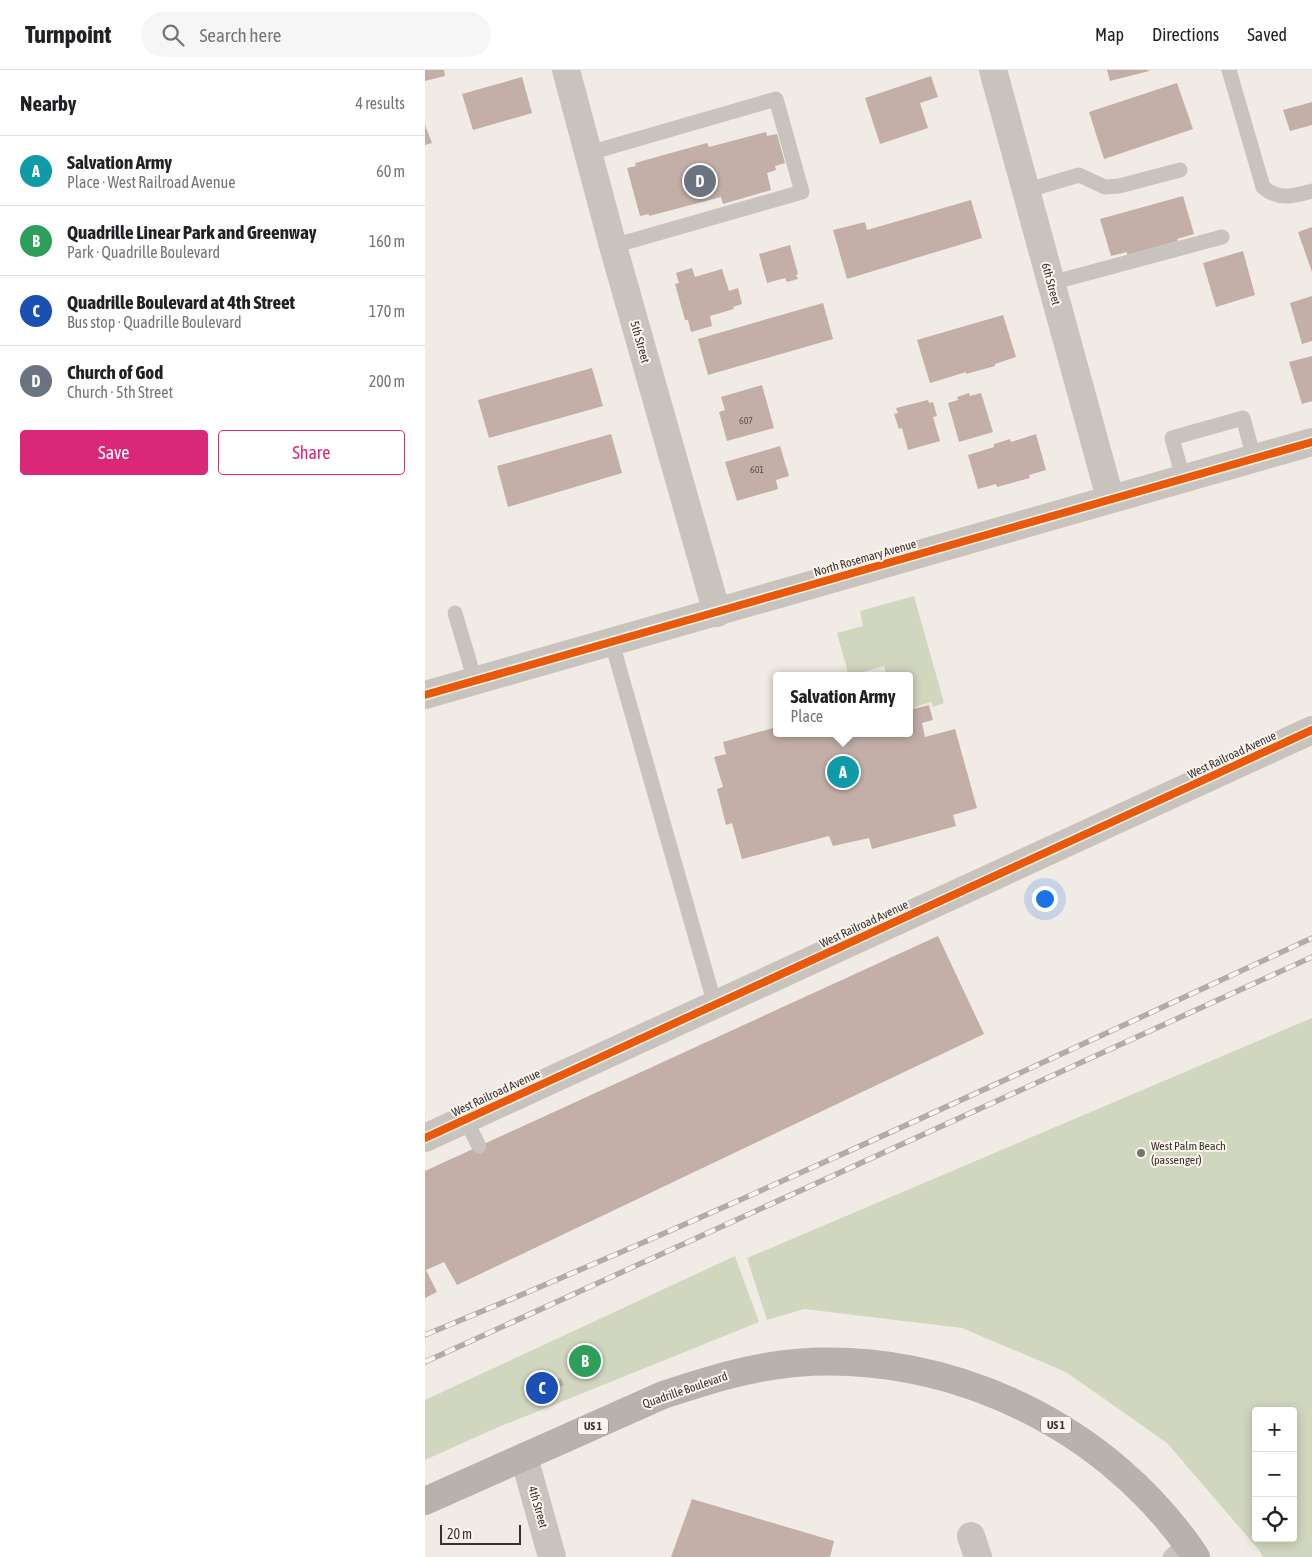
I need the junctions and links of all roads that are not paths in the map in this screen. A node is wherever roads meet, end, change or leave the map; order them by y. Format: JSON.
{"nodes":[{"id":1,"x":567,"y":70,"type":"edge"},
{"id":2,"x":993,"y":70,"type":"edge"},
{"id":3,"x":1229,"y":70,"type":"edge"},
{"id":4,"x":589,"y":154,"type":"junction"},
{"id":5,"x":1180,"y":170,"type":"dead end"},
{"id":6,"x":1025,"y":191,"type":"junction"},
{"id":7,"x":1312,"y":191,"type":"edge"},
{"id":8,"x":1222,"y":237,"type":"dead end"},
{"id":9,"x":613,"y":246,"type":"junction"},
{"id":10,"x":1051,"y":283,"type":"junction"},
{"id":11,"x":1312,"y":442,"type":"edge"},
{"id":12,"x":1254,"y":458,"type":"junction"},
{"id":13,"x":1183,"y":478,"type":"junction"},
{"id":14,"x":1110,"y":498,"type":"junction"},
{"id":15,"x":455,"y":612,"type":"dead end"},
{"id":16,"x":717,"y":613,"type":"junction"},
{"id":17,"x":612,"y":643,"type":"junction"},
{"id":18,"x":475,"y":682,"type":"junction"},
{"id":19,"x":425,"y":695,"type":"edge"},
{"id":20,"x":1312,"y":730,"type":"edge"},
{"id":21,"x":715,"y":1005,"type":"junction"},
{"id":22,"x":465,"y":1119,"type":"junction"},
{"id":23,"x":425,"y":1138,"type":"edge"},
{"id":24,"x":479,"y":1146,"type":"dead end"},
{"id":25,"x":524,"y":1457,"type":"junction"},
{"id":26,"x":425,"y":1501,"type":"edge"},
{"id":27,"x":1184,"y":1552,"type":"edge"},
{"id":28,"x":552,"y":1557,"type":"edge"}],
"edges":[{"from":1,"to":4,"type":"street","name":"5th Street"},
{"from":2,"to":6,"type":"street","name":"6th Street"},
{"from":3,"to":7,"type":"lane"},
{"from":4,"to":9,"type":"street","name":"5th Street"},
{"from":4,"to":9,"type":"lane"},
{"from":5,"to":6,"type":"lane"},
{"from":6,"to":10,"type":"street","name":"6th Street"},
{"from":8,"to":10,"type":"lane"},
{"from":9,"to":16,"type":"street","name":"5th Street"},
{"from":10,"to":14,"type":"street","name":"6th Street"},
{"from":11,"to":12,"type":"street","name":"North Rosemary Avenue"},
{"from":12,"to":13,"type":"street","name":"North Rosemary Avenue"},
{"from":12,"to":13,"type":"lane"},
{"from":13,"to":14,"type":"street","name":"North Rosemary Avenue"},
{"from":14,"to":16,"type":"street","name":"North Rosemary Avenue"},
{"from":15,"to":18,"type":"lane"},
{"from":16,"to":17,"type":"street","name":"North Rosemary Avenue"},
{"from":17,"to":18,"type":"street","name":"North Rosemary Avenue"},
{"from":17,"to":21,"type":"lane"},
{"from":18,"to":19,"type":"street","name":"North Rosemary Avenue"},
{"from":20,"to":21,"type":"street","name":"West Railroad Avenue"},
{"from":21,"to":22,"type":"street","name":"West Railroad Avenue"},
{"from":22,"to":23,"type":"street","name":"West Railroad Avenue"},
{"from":22,"to":24,"type":"lane"},
{"from":25,"to":26,"type":"main road","name":"Quadrille Boulevard","number":"US 1"},
{"from":25,"to":27,"type":"main road","name":"Quadrille Boulevard","number":"US 1"},
{"from":25,"to":28,"type":"street","name":"4th Street"}]}
